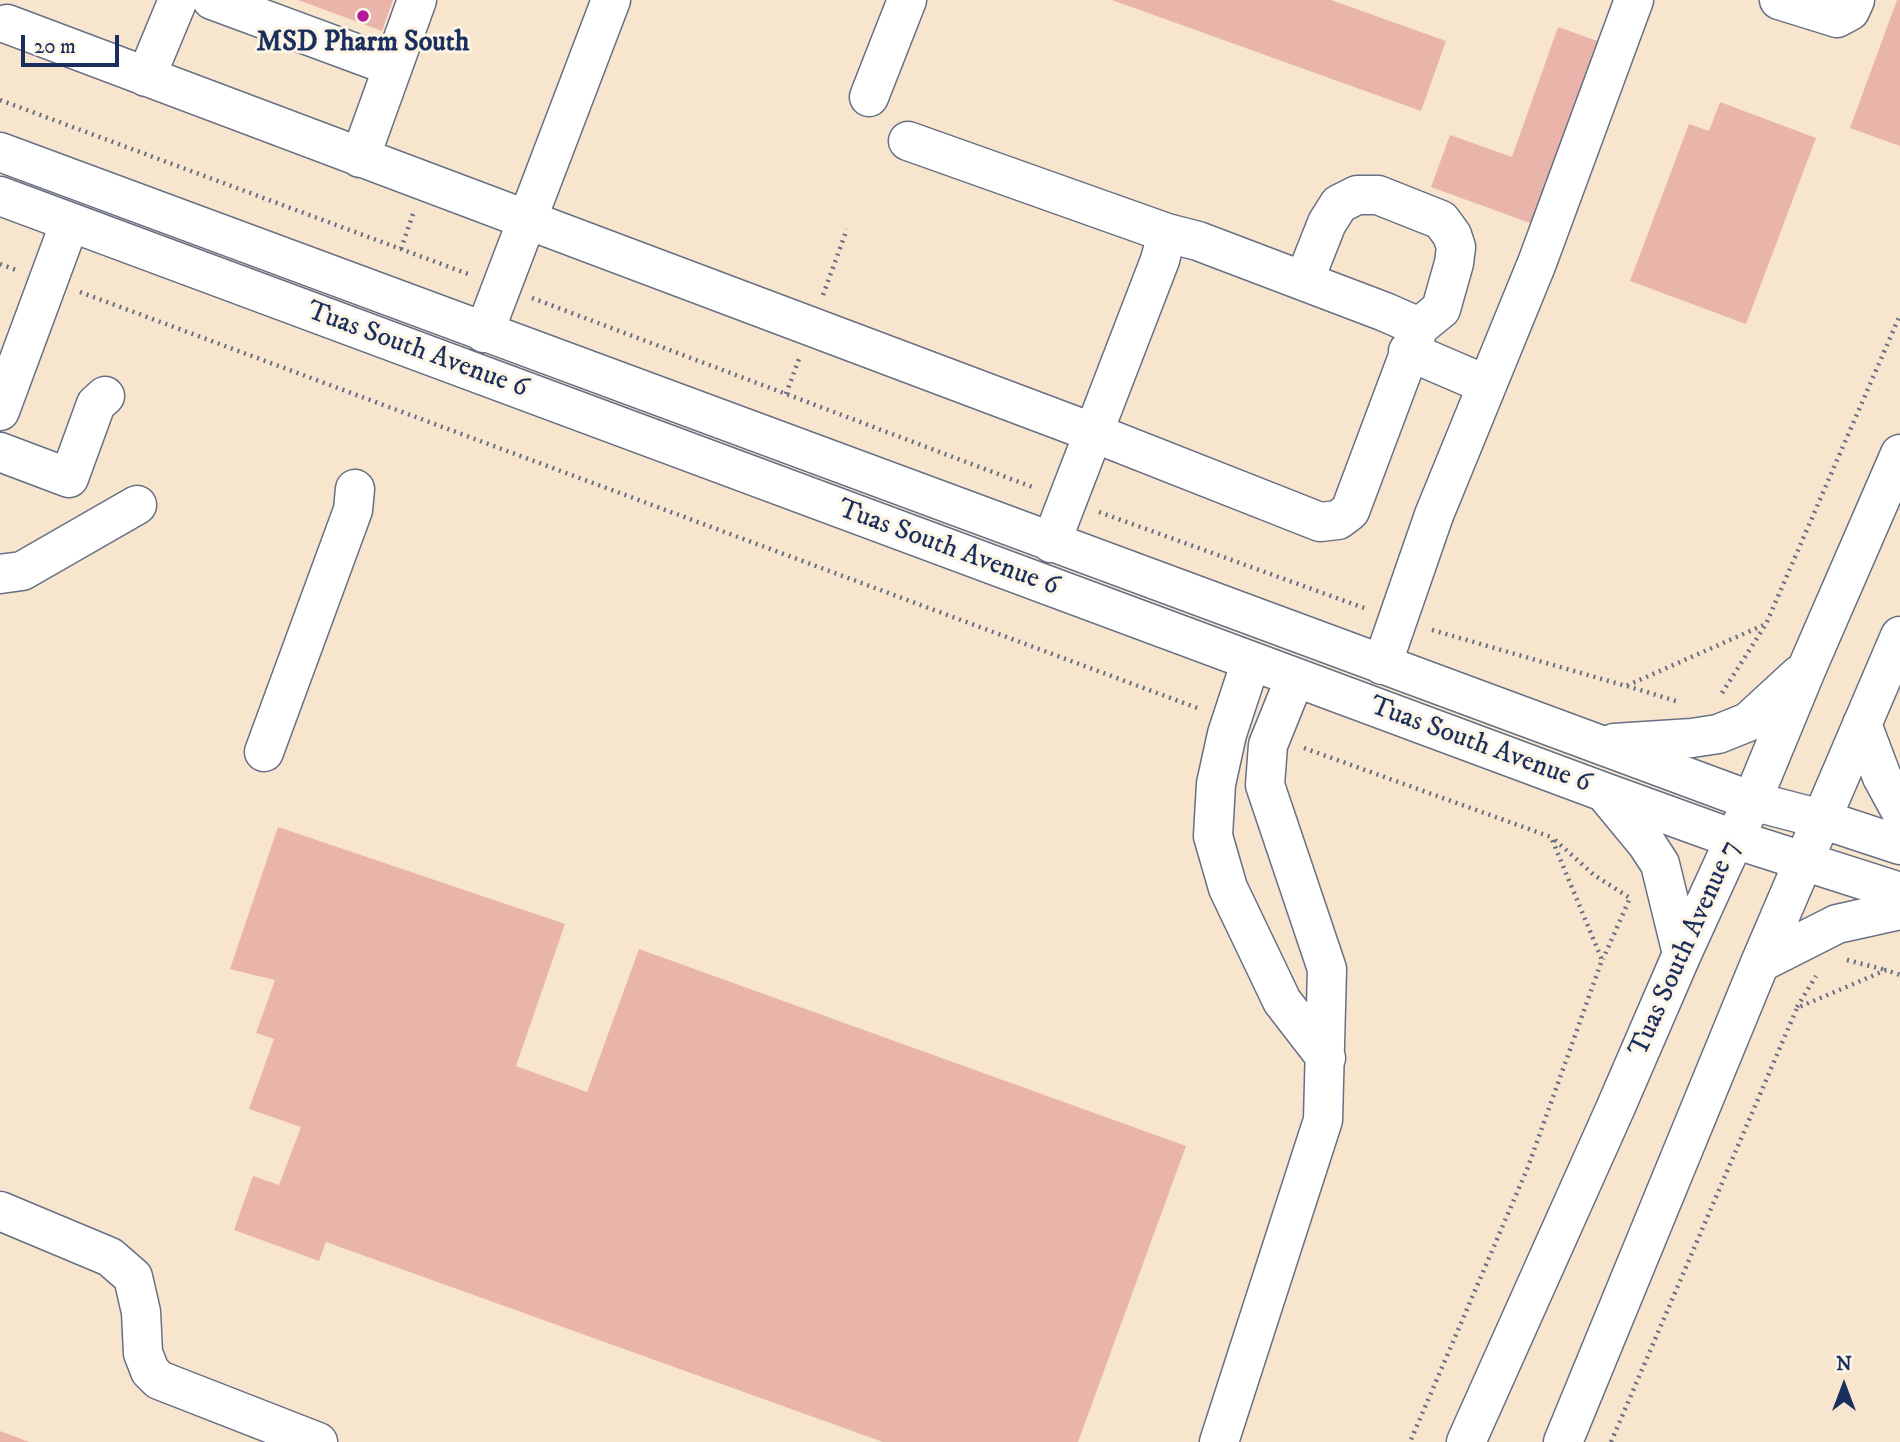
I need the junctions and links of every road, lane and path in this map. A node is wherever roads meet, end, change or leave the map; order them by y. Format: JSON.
{"nodes":[{"id":1,"x":178,"y":0,"type":"edge"},
{"id":2,"x":212,"y":0,"type":"edge"},
{"id":3,"x":416,"y":0,"type":"edge"},
{"id":4,"x":611,"y":0,"type":"edge"},
{"id":5,"x":907,"y":0,"type":"edge"},
{"id":6,"x":1634,"y":0,"type":"edge"},
{"id":7,"x":1779,"y":0,"type":"edge"},
{"id":8,"x":1855,"y":0,"type":"edge"},
{"id":9,"x":6,"y":24,"type":"edge"},
{"id":10,"x":393,"y":67,"type":"junction"},
{"id":11,"x":146,"y":77,"type":"junction"},
{"id":12,"x":869,"y":97,"type":"dead end"},
{"id":13,"x":0,"y":100,"type":"edge"},
{"id":14,"x":908,"y":141,"type":"dead end"},
{"id":15,"x":0,"y":152,"type":"edge"},
{"id":16,"x":360,"y":158,"type":"junction"},
{"id":17,"x":0,"y":196,"type":"edge"},
{"id":18,"x":416,"y":205,"type":"dead end"},
{"id":19,"x":527,"y":221,"type":"junction"},
{"id":20,"x":70,"y":222,"type":"junction"},
{"id":21,"x":1167,"y":233,"type":"junction"},
{"id":22,"x":401,"y":249,"type":"junction"},
{"id":23,"x":0,"y":264,"type":"edge"},
{"id":24,"x":48,"y":280,"type":"junction"},
{"id":25,"x":1304,"y":281,"type":"junction"},
{"id":26,"x":502,"y":287,"type":"junction"},
{"id":27,"x":1900,"y":315,"type":"edge"},
{"id":28,"x":484,"y":333,"type":"junction"},
{"id":29,"x":1414,"y":339,"type":"junction"},
{"id":30,"x":1487,"y":385,"type":"junction"},
{"id":31,"x":105,"y":396,"type":"dead end"},
{"id":32,"x":0,"y":411,"type":"edge"},
{"id":33,"x":1094,"y":433,"type":"junction"},
{"id":34,"x":0,"y":452,"type":"edge"},
{"id":35,"x":1900,"y":454,"type":"edge"},
{"id":36,"x":355,"y":489,"type":"dead end"},
{"id":37,"x":1068,"y":500,"type":"junction"},
{"id":38,"x":137,"y":505,"type":"dead end"},
{"id":39,"x":1051,"y":542,"type":"junction"},
{"id":40,"x":0,"y":574,"type":"edge"},
{"id":41,"x":1398,"y":620,"type":"junction"},
{"id":42,"x":1766,"y":624,"type":"junction"},
{"id":43,"x":1900,"y":636,"type":"edge"},
{"id":44,"x":1251,"y":662,"type":"junction"},
{"id":45,"x":1382,"y":665,"type":"junction"},
{"id":46,"x":1807,"y":668,"type":"junction"},
{"id":47,"x":1295,"y":678,"type":"junction"},
{"id":48,"x":1626,"y":686,"type":"junction"},
{"id":49,"x":1718,"y":700,"type":"dead end"},
{"id":50,"x":1687,"y":704,"type":"dead end"},
{"id":51,"x":1232,"y":721,"type":"junction"},
{"id":52,"x":1862,"y":724,"type":"junction"},
{"id":53,"x":1272,"y":736,"type":"junction"},
{"id":54,"x":1601,"y":744,"type":"junction"},
{"id":55,"x":264,"y":752,"type":"dead end"},
{"id":56,"x":1216,"y":784,"type":"junction"},
{"id":57,"x":1265,"y":785,"type":"junction"},
{"id":58,"x":1605,"y":792,"type":"junction"},
{"id":59,"x":1752,"y":802,"type":"junction"},
{"id":60,"x":1900,"y":810,"type":"edge"},
{"id":61,"x":1821,"y":819,"type":"junction"},
{"id":62,"x":1551,"y":838,"type":"junction"},
{"id":63,"x":1734,"y":839,"type":"junction"},
{"id":64,"x":1900,"y":845,"type":"edge"},
{"id":65,"x":1803,"y":860,"type":"junction"},
{"id":66,"x":1900,"y":892,"type":"edge"},
{"id":67,"x":1900,"y":909,"type":"edge"},
{"id":68,"x":1682,"y":954,"type":"junction"},
{"id":69,"x":1839,"y":958,"type":"dead end"},
{"id":70,"x":1602,"y":960,"type":"junction"},
{"id":71,"x":1760,"y":963,"type":"junction"},
{"id":72,"x":1822,"y":965,"type":"dead end"},
{"id":73,"x":1886,"y":970,"type":"junction"},
{"id":74,"x":1900,"y":975,"type":"edge"},
{"id":75,"x":1797,"y":1008,"type":"junction"},
{"id":76,"x":1326,"y":1058,"type":"junction"},
{"id":77,"x":0,"y":1211,"type":"edge"},
{"id":78,"x":318,"y":1442,"type":"edge"},
{"id":79,"x":1219,"y":1442,"type":"edge"},
{"id":80,"x":1410,"y":1442,"type":"edge"},
{"id":81,"x":1466,"y":1442,"type":"edge"},
{"id":82,"x":1563,"y":1442,"type":"edge"},
{"id":83,"x":1611,"y":1442,"type":"edge"}],
"edges":[{"from":1,"to":11,"type":"street"},
{"from":2,"to":10,"type":"street"},
{"from":3,"to":10,"type":"street"},
{"from":4,"to":19,"type":"street"},
{"from":5,"to":12,"type":"street"},
{"from":6,"to":30,"type":"street"},
{"from":7,"to":8,"type":"street"},
{"from":9,"to":11,"type":"street"},
{"from":10,"to":16,"type":"street"},
{"from":11,"to":16,"type":"street"},
{"from":13,"to":22,"type":"path"},
{"from":14,"to":21,"type":"street"},
{"from":15,"to":28,"type":"street","name":"Tuas South Avenue 6"},
{"from":16,"to":19,"type":"street"},
{"from":17,"to":20,"type":"street","name":"Tuas South Avenue 6"},
{"from":18,"to":22,"type":"path"},
{"from":19,"to":26,"type":"street"},
{"from":19,"to":33,"type":"street"},
{"from":20,"to":24,"type":"street"},
{"from":20,"to":44,"type":"street","name":"Tuas South Avenue 6"},
{"from":21,"to":25,"type":"street"},
{"from":21,"to":33,"type":"street"},
{"from":22,"to":26,"type":"path"},
{"from":23,"to":24,"type":"path"},
{"from":24,"to":32,"type":"street"},
{"from":24,"to":51,"type":"path"},
{"from":25,"to":29,"type":"street"},
{"from":25,"to":29,"type":"street"},
{"from":26,"to":28,"type":"street"},
{"from":26,"to":37,"type":"path"},
{"from":27,"to":42,"type":"path"},
{"from":28,"to":39,"type":"street","name":"Tuas South Avenue 6"},
{"from":29,"to":30,"type":"street"},
{"from":29,"to":33,"type":"street"},
{"from":30,"to":41,"type":"street"},
{"from":31,"to":34,"type":"street"},
{"from":33,"to":37,"type":"street"},
{"from":35,"to":46,"type":"street","name":"Tuas South Avenue 7"},
{"from":36,"to":55,"type":"street"},
{"from":37,"to":39,"type":"street"},
{"from":37,"to":41,"type":"path"},
{"from":38,"to":40,"type":"street"},
{"from":39,"to":45,"type":"street","name":"Tuas South Avenue 6"},
{"from":41,"to":45,"type":"street"},
{"from":41,"to":48,"type":"path"},
{"from":42,"to":48,"type":"path"},
{"from":42,"to":49,"type":"path"},
{"from":43,"to":52,"type":"street"},
{"from":44,"to":47,"type":"street","name":"Tuas South Avenue 6"},
{"from":44,"to":51,"type":"street"},
{"from":45,"to":54,"type":"street","name":"Tuas South Avenue 6"},
{"from":46,"to":54,"type":"street"},
{"from":46,"to":59,"type":"street","name":"Tuas South Avenue 7"},
{"from":47,"to":53,"type":"street"},
{"from":47,"to":58,"type":"street","name":"Tuas South Avenue 6"},
{"from":48,"to":50,"type":"path"},
{"from":51,"to":56,"type":"street"},
{"from":52,"to":60,"type":"street"},
{"from":52,"to":61,"type":"street"},
{"from":53,"to":57,"type":"street"},
{"from":53,"to":62,"type":"path"},
{"from":54,"to":59,"type":"street","name":"Tuas South Avenue 6"},
{"from":56,"to":57,"type":"street"},
{"from":56,"to":76,"type":"street"},
{"from":57,"to":76,"type":"street"},
{"from":58,"to":63,"type":"street","name":"Tuas South Avenue 6"},
{"from":58,"to":68,"type":"street"},
{"from":59,"to":61,"type":"street","name":"Tuas South Avenue 6"},
{"from":59,"to":63,"type":"street","name":"Tuas South Avenue 7"},
{"from":61,"to":64,"type":"street","name":"Tuas South Avenue 6"},
{"from":61,"to":65,"type":"street"},
{"from":62,"to":70,"type":"path"},
{"from":62,"to":70,"type":"path"},
{"from":63,"to":65,"type":"street","name":"Tuas South Avenue 6"},
{"from":63,"to":68,"type":"street","name":"Tuas South Avenue 7"},
{"from":65,"to":66,"type":"street","name":"Tuas South Avenue 6"},
{"from":65,"to":71,"type":"street"},
{"from":67,"to":71,"type":"street"},
{"from":68,"to":81,"type":"street","name":"Tuas South Avenue 7"},
{"from":69,"to":73,"type":"path"},
{"from":70,"to":80,"type":"path"},
{"from":71,"to":82,"type":"street"},
{"from":72,"to":75,"type":"path"},
{"from":73,"to":74,"type":"path"},
{"from":73,"to":75,"type":"path"},
{"from":75,"to":83,"type":"path"},
{"from":76,"to":79,"type":"street"},
{"from":77,"to":78,"type":"street"}]}
